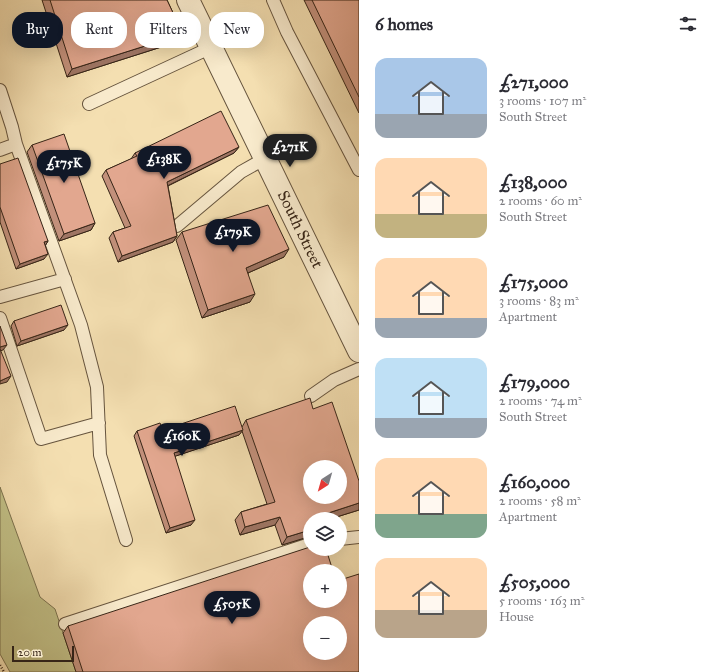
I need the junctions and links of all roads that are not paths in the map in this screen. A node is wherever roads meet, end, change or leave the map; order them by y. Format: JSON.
{"nodes":[{"id":1,"x":188,"y":0,"type":"edge"},
{"id":2,"x":273,"y":0,"type":"edge"},
{"id":3,"x":209,"y":42,"type":"edge"},
{"id":4,"x":212,"y":48,"type":"joint"},
{"id":5,"x":0,"y":90,"type":"edge"},
{"id":6,"x":89,"y":104,"type":"dead end"},
{"id":7,"x":16,"y":144,"type":"junction"},
{"id":8,"x":0,"y":150,"type":"edge"},
{"id":9,"x":266,"y":158,"type":"junction"},
{"id":10,"x":359,"y":170,"type":"edge"},
{"id":11,"x":177,"y":226,"type":"edge"},
{"id":12,"x":65,"y":280,"type":"junction"},
{"id":13,"x":0,"y":297,"type":"edge"},
{"id":14,"x":0,"y":318,"type":"edge"},
{"id":15,"x":357,"y":343,"type":"edge"},
{"id":16,"x":359,"y":369,"type":"edge"},
{"id":17,"x":311,"y":396,"type":"dead end"},
{"id":18,"x":99,"y":423,"type":"junction"},
{"id":19,"x":359,"y":537,"type":"edge"},
{"id":20,"x":347,"y":538,"type":"edge"},
{"id":21,"x":126,"y":540,"type":"dead end"},
{"id":22,"x":303,"y":546,"type":"edge"},
{"id":23,"x":65,"y":624,"type":"dead end"}],
"edges":[{"from":1,"to":3,"type":"street","name":"South Street"},
{"from":2,"to":10,"type":"lane"},
{"from":4,"to":6,"type":"lane"},
{"from":4,"to":9,"type":"street","name":"South Street"},
{"from":5,"to":7,"type":"lane"},
{"from":7,"to":8,"type":"lane"},
{"from":7,"to":12,"type":"lane"},
{"from":9,"to":11,"type":"lane"},
{"from":9,"to":15,"type":"street","name":"South Street"},
{"from":12,"to":13,"type":"lane"},
{"from":12,"to":18,"type":"lane"},
{"from":14,"to":18,"type":"lane"},
{"from":16,"to":17,"type":"lane"},
{"from":18,"to":21,"type":"lane"},
{"from":19,"to":20,"type":"lane"},
{"from":22,"to":23,"type":"lane"}]}
